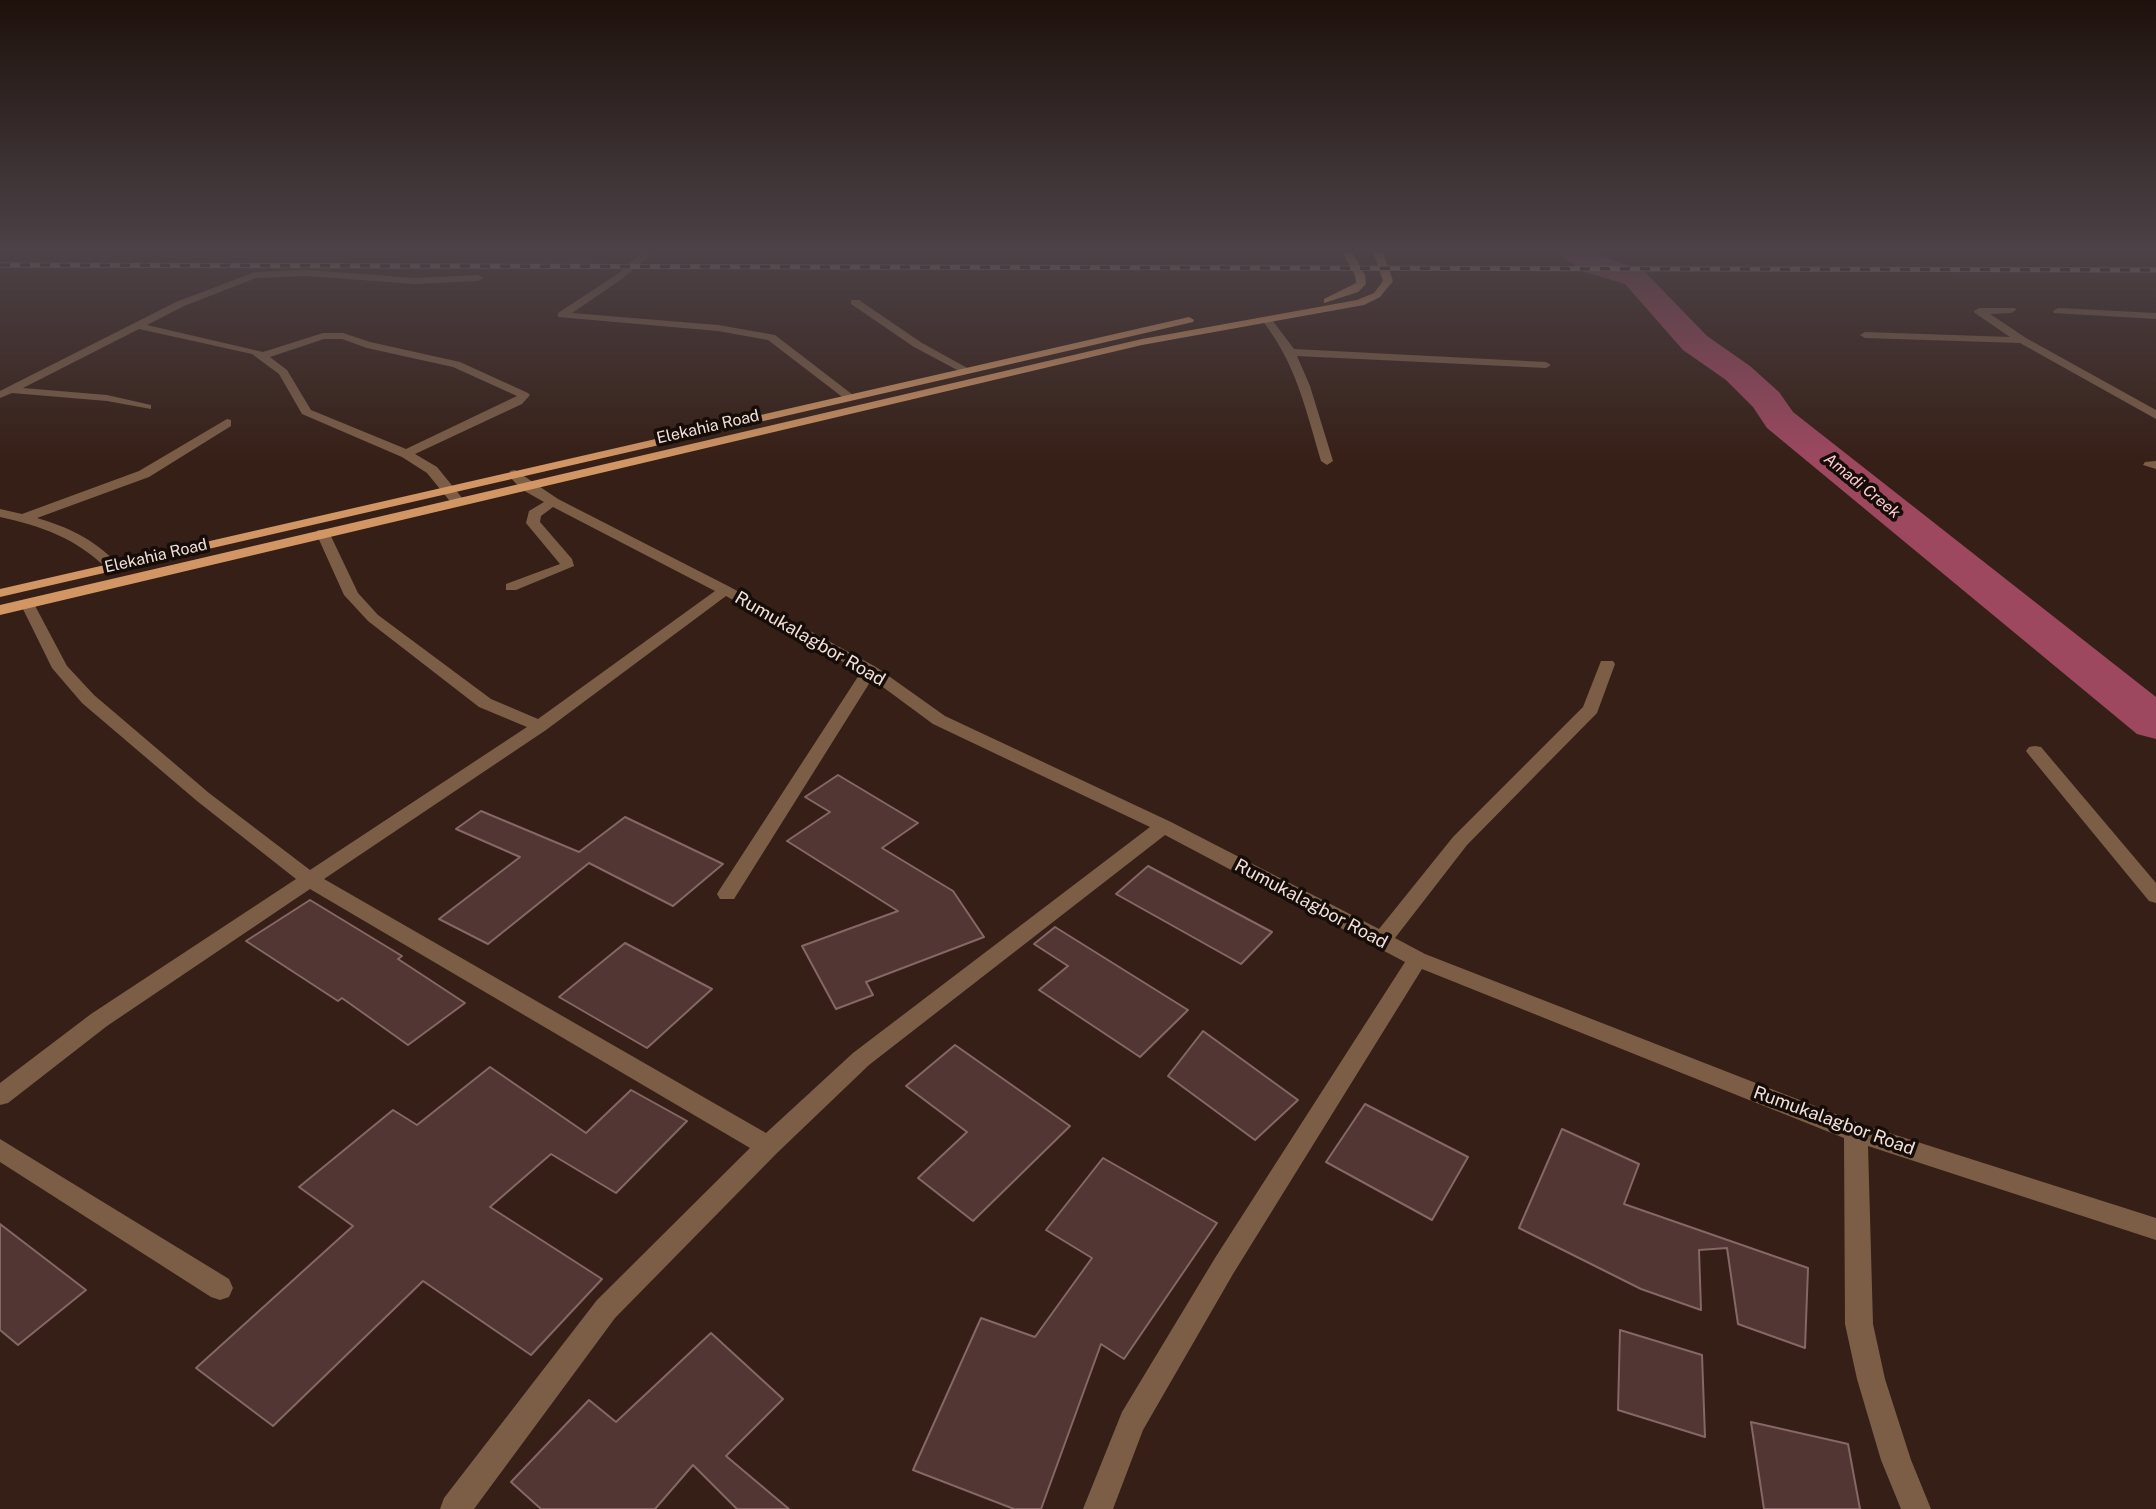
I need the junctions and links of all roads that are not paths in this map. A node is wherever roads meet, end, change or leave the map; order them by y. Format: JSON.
{"nodes":[{"id":1,"x":141,"y":322,"type":"edge"},
{"id":2,"x":651,"y":322,"type":"edge"},
{"id":3,"x":885,"y":322,"type":"edge"},
{"id":4,"x":1182,"y":322,"type":"edge"},
{"id":5,"x":1248,"y":322,"type":"edge"},
{"id":6,"x":1270,"y":322,"type":"edge"},
{"id":7,"x":1996,"y":322,"type":"edge"},
{"id":8,"x":135,"y":325,"type":"junction"},
{"id":9,"x":1865,"y":335,"type":"dead end"},
{"id":10,"x":2022,"y":340,"type":"junction"},
{"id":11,"x":1289,"y":352,"type":"junction"},
{"id":12,"x":263,"y":356,"type":"junction"},
{"id":13,"x":1546,"y":365,"type":"dead end"},
{"id":14,"x":965,"y":370,"type":"junction"},
{"id":15,"x":5,"y":393,"type":"edge"},
{"id":16,"x":849,"y":397,"type":"junction"},
{"id":17,"x":147,"y":407,"type":"dead end"},
{"id":18,"x":2156,"y":415,"type":"edge"},
{"id":19,"x":227,"y":423,"type":"dead end"},
{"id":20,"x":406,"y":454,"type":"junction"},
{"id":21,"x":1327,"y":461,"type":"dead end"},
{"id":22,"x":520,"y":480,"type":"junction"},
{"id":23,"x":446,"y":489,"type":"junction"},
{"id":24,"x":458,"y":502,"type":"junction"},
{"id":25,"x":553,"y":502,"type":"junction"},
{"id":26,"x":0,"y":513,"type":"edge"},
{"id":27,"x":24,"y":518,"type":"junction"},
{"id":28,"x":323,"y":533,"type":"junction"},
{"id":29,"x":111,"y":565,"type":"junction"},
{"id":30,"x":511,"y":587,"type":"dead end"},
{"id":31,"x":725,"y":590,"type":"junction"},
{"id":32,"x":0,"y":593,"type":"edge"},
{"id":33,"x":27,"y":603,"type":"junction"},
{"id":34,"x":0,"y":610,"type":"edge"},
{"id":35,"x":1607,"y":664,"type":"dead end"},
{"id":36,"x":870,"y":670,"type":"junction"},
{"id":37,"x":540,"y":726,"type":"junction"},
{"id":38,"x":2035,"y":751,"type":"dead end"},
{"id":39,"x":1164,"y":826,"type":"junction"},
{"id":40,"x":308,"y":879,"type":"junction"},
{"id":41,"x":727,"y":894,"type":"dead end"},
{"id":42,"x":2156,"y":896,"type":"edge"},
{"id":43,"x":1381,"y":941,"type":"junction"},
{"id":44,"x":1418,"y":959,"type":"junction"},
{"id":45,"x":0,"y":1096,"type":"edge"},
{"id":46,"x":1856,"y":1132,"type":"junction"},
{"id":47,"x":768,"y":1146,"type":"junction"},
{"id":48,"x":0,"y":1149,"type":"edge"},
{"id":49,"x":2156,"y":1229,"type":"edge"},
{"id":50,"x":220,"y":1288,"type":"dead end"},
{"id":51,"x":455,"y":1509,"type":"edge"},
{"id":52,"x":1097,"y":1509,"type":"edge"},
{"id":53,"x":1916,"y":1509,"type":"edge"}],
"edges":[{"from":1,"to":8,"type":"street"},
{"from":2,"to":16,"type":"street"},
{"from":3,"to":14,"type":"street"},
{"from":4,"to":14,"type":"main road","name":"Elekahia Road"},
{"from":5,"to":22,"type":"main road","name":"Elekahia Road"},
{"from":6,"to":11,"type":"street"},
{"from":7,"to":10,"type":"street"},
{"from":8,"to":12,"type":"street"},
{"from":8,"to":15,"type":"street"},
{"from":9,"to":10,"type":"street"},
{"from":10,"to":18,"type":"street"},
{"from":11,"to":13,"type":"street"},
{"from":11,"to":21,"type":"street"},
{"from":12,"to":20,"type":"street"},
{"from":12,"to":20,"type":"street"},
{"from":14,"to":16,"type":"main road","name":"Elekahia Road"},
{"from":15,"to":17,"type":"street"},
{"from":16,"to":22,"type":"main road","name":"Elekahia Road"},
{"from":19,"to":27,"type":"street"},
{"from":20,"to":23,"type":"street"},
{"from":22,"to":23,"type":"main road","name":"Elekahia Road"},
{"from":22,"to":24,"type":"main road","name":"Elekahia Road"},
{"from":22,"to":25,"type":"street","name":"Rumukalagbor Road"},
{"from":23,"to":24,"type":"street"},
{"from":23,"to":29,"type":"main road","name":"Elekahia Road"},
{"from":24,"to":28,"type":"main road","name":"Elekahia Road"},
{"from":25,"to":30,"type":"street"},
{"from":25,"to":31,"type":"street","name":"Rumukalagbor Road"},
{"from":26,"to":27,"type":"street"},
{"from":27,"to":29,"type":"street"},
{"from":28,"to":33,"type":"main road","name":"Elekahia Road"},
{"from":28,"to":37,"type":"street"},
{"from":29,"to":32,"type":"main road","name":"Elekahia Road"},
{"from":31,"to":36,"type":"street","name":"Rumukalagbor Road"},
{"from":31,"to":37,"type":"street"},
{"from":33,"to":34,"type":"main road","name":"Elekahia Road"},
{"from":33,"to":40,"type":"street"},
{"from":35,"to":43,"type":"street"},
{"from":36,"to":39,"type":"street","name":"Rumukalagbor Road"},
{"from":36,"to":41,"type":"street"},
{"from":37,"to":40,"type":"street"},
{"from":38,"to":42,"type":"street"},
{"from":39,"to":43,"type":"street","name":"Rumukalagbor Road"},
{"from":39,"to":47,"type":"street"},
{"from":40,"to":45,"type":"street"},
{"from":40,"to":47,"type":"street"},
{"from":43,"to":44,"type":"street","name":"Rumukalagbor Road"},
{"from":44,"to":46,"type":"street","name":"Rumukalagbor Road"},
{"from":44,"to":52,"type":"street"},
{"from":46,"to":49,"type":"street","name":"Rumukalagbor Road"},
{"from":46,"to":53,"type":"street"},
{"from":47,"to":51,"type":"street"},
{"from":48,"to":50,"type":"street"}]}
